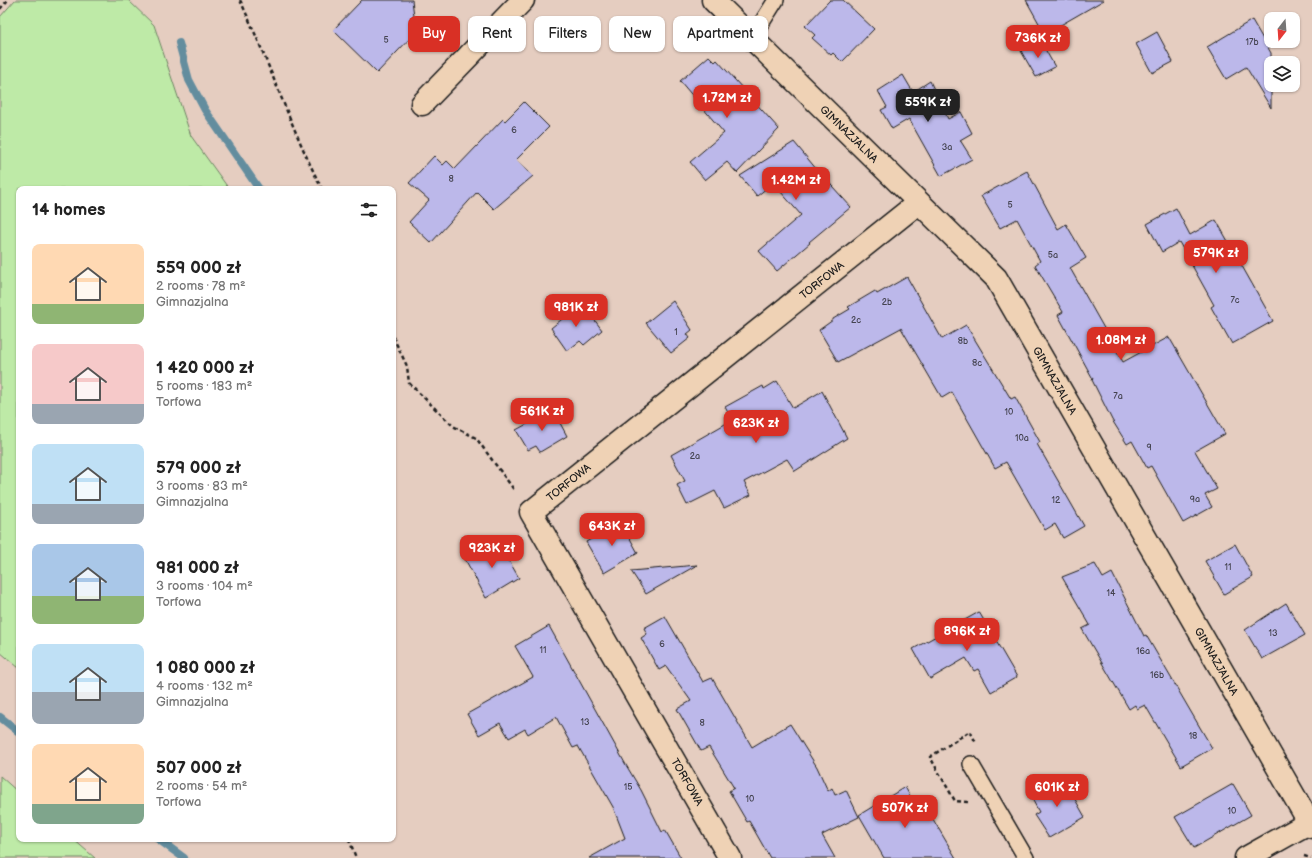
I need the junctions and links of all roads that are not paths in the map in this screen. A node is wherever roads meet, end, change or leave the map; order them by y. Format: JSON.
{"nodes":[{"id":1,"x":523,"y":0,"type":"edge"},
{"id":2,"x":713,"y":0,"type":"edge"},
{"id":3,"x":776,"y":0,"type":"edge"},
{"id":4,"x":729,"y":16,"type":"edge"},
{"id":5,"x":766,"y":16,"type":"edge"},
{"id":6,"x":766,"y":52,"type":"edge"},
{"id":7,"x":422,"y":104,"type":"dead end"},
{"id":8,"x":918,"y":203,"type":"junction"},
{"id":9,"x":971,"y":764,"type":"dead end"},
{"id":10,"x":1311,"y":823,"type":"edge"},
{"id":11,"x":730,"y":858,"type":"edge"},
{"id":12,"x":1026,"y":858,"type":"edge"},
{"id":13,"x":1246,"y":858,"type":"edge"}],
"edges":[{"from":1,"to":7,"type":"street"},
{"from":2,"to":4,"type":"street","name":"GIMNAZJALNA"},
{"from":3,"to":5,"type":"lane"},
{"from":6,"to":8,"type":"street","name":"GIMNAZJALNA"},
{"from":8,"to":10,"type":"street","name":"GIMNAZJALNA"},
{"from":8,"to":11,"type":"street","name":"TORFOWA"},
{"from":9,"to":12,"type":"lane"},
{"from":10,"to":13,"type":"street"}]}
